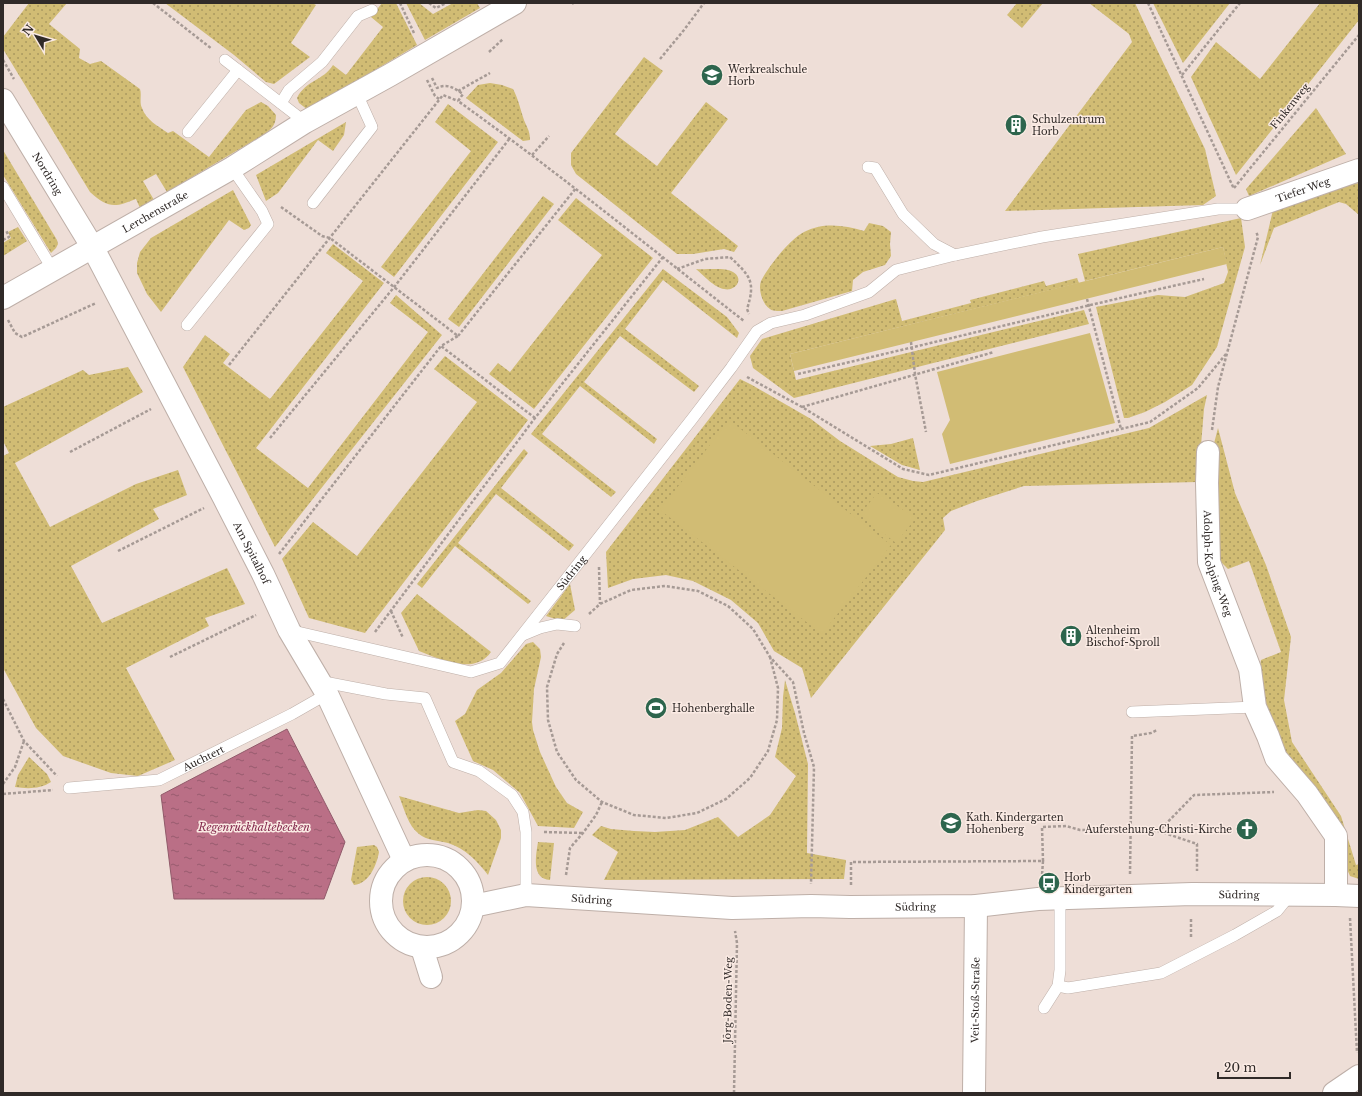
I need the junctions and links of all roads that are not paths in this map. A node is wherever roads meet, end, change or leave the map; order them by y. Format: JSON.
{"nodes":[{"id":1,"x":513,"y":4,"type":"edge"},
{"id":2,"x":372,"y":10,"type":"dead end"},
{"id":3,"x":225,"y":60,"type":"road end"},
{"id":4,"x":238,"y":70,"type":"junction"},
{"id":5,"x":356,"y":94,"type":"junction"},
{"id":6,"x":3,"y":100,"type":"edge"},
{"id":7,"x":281,"y":103,"type":"junction"},
{"id":8,"x":305,"y":122,"type":"junction"},
{"id":9,"x":188,"y":132,"type":"dead end"},
{"id":10,"x":868,"y":167,"type":"dead end"},
{"id":11,"x":232,"y":168,"type":"junction"},
{"id":12,"x":1359,"y":170,"type":"edge"},
{"id":13,"x":3,"y":187,"type":"edge"},
{"id":14,"x":313,"y":203,"type":"dead end"},
{"id":15,"x":1247,"y":210,"type":"joint"},
{"id":16,"x":93,"y":248,"type":"junction"},
{"id":17,"x":955,"y":255,"type":"junction"},
{"id":18,"x":53,"y":270,"type":"junction"},
{"id":19,"x":5,"y":307,"type":"edge"},
{"id":20,"x":187,"y":325,"type":"dead end"},
{"id":21,"x":1208,"y":452,"type":"road end"},
{"id":22,"x":575,"y":626,"type":"road end"},
{"id":23,"x":288,"y":630,"type":"junction"},
{"id":24,"x":522,"y":635,"type":"junction"},
{"id":25,"x":323,"y":687,"type":"junction"},
{"id":26,"x":1255,"y":708,"type":"junction"},
{"id":27,"x":1132,"y":712,"type":"dead end"},
{"id":28,"x":69,"y":788,"type":"road end"},
{"id":29,"x":404,"y":860,"type":"junction"},
{"id":30,"x":1290,"y":894,"type":"junction"},
{"id":31,"x":526,"y":895,"type":"junction"},
{"id":32,"x":1348,"y":895,"type":"edge"},
{"id":33,"x":1060,"y":899,"type":"junction"},
{"id":34,"x":473,"y":906,"type":"junction"},
{"id":35,"x":976,"y":906,"type":"junction"},
{"id":36,"x":422,"y":948,"type":"junction"},
{"id":37,"x":431,"y":977,"type":"dead end"},
{"id":38,"x":1058,"y":986,"type":"junction"},
{"id":39,"x":1044,"y":1008,"type":"dead end"},
{"id":40,"x":1359,"y":1076,"type":"edge"},
{"id":41,"x":978,"y":1090,"type":"edge"},
{"id":42,"x":1334,"y":1093,"type":"edge"}],
"edges":[{"from":1,"to":5,"type":"street","name":"Lerchenstraße"},
{"from":2,"to":7,"type":"lane"},
{"from":3,"to":4,"type":"lane"},
{"from":4,"to":7,"type":"lane"},
{"from":4,"to":9,"type":"lane"},
{"from":5,"to":8,"type":"street","name":"Lerchenstraße"},
{"from":5,"to":14,"type":"lane"},
{"from":6,"to":16,"type":"street","name":"Nordring"},
{"from":7,"to":8,"type":"lane"},
{"from":8,"to":11,"type":"street","name":"Lerchenstraße"},
{"from":10,"to":17,"type":"lane"},
{"from":11,"to":16,"type":"street","name":"Lerchenstraße"},
{"from":11,"to":20,"type":"lane"},
{"from":12,"to":15,"type":"street","name":"Tiefer Weg"},
{"from":13,"to":18,"type":"lane"},
{"from":15,"to":17,"type":"lane"},
{"from":16,"to":18,"type":"street","name":"Lerchenstraße"},
{"from":16,"to":23,"type":"street","name":"Am Spitalhof"},
{"from":17,"to":24,"type":"lane","name":"Südring"},
{"from":18,"to":19,"type":"street","name":"Lerchenstraße"},
{"from":21,"to":26,"type":"street","name":"Adolph-Kolping-Weg"},
{"from":22,"to":24,"type":"lane"},
{"from":23,"to":24,"type":"lane","name":"Südring"},
{"from":23,"to":25,"type":"street","name":"Am Spitalhof"},
{"from":25,"to":28,"type":"lane","name":"Auchtert"},
{"from":25,"to":29,"type":"street","name":"Am Spitalhof"},
{"from":25,"to":31,"type":"lane"},
{"from":26,"to":27,"type":"lane"},
{"from":26,"to":32,"type":"street","name":"Adolph-Kolping-Weg"},
{"from":29,"to":34,"type":"street"},
{"from":29,"to":36,"type":"street"},
{"from":30,"to":32,"type":"street","name":"Südring"},
{"from":30,"to":33,"type":"street","name":"Südring"},
{"from":30,"to":38,"type":"lane"},
{"from":31,"to":34,"type":"street","name":"Südring"},
{"from":31,"to":35,"type":"street","name":"Südring"},
{"from":33,"to":35,"type":"street","name":"Südring"},
{"from":33,"to":38,"type":"lane"},
{"from":34,"to":36,"type":"street"},
{"from":35,"to":41,"type":"street","name":"Veit-Stoß-Straße"},
{"from":36,"to":37,"type":"street"},
{"from":38,"to":39,"type":"lane"},
{"from":40,"to":42,"type":"street"}]}
